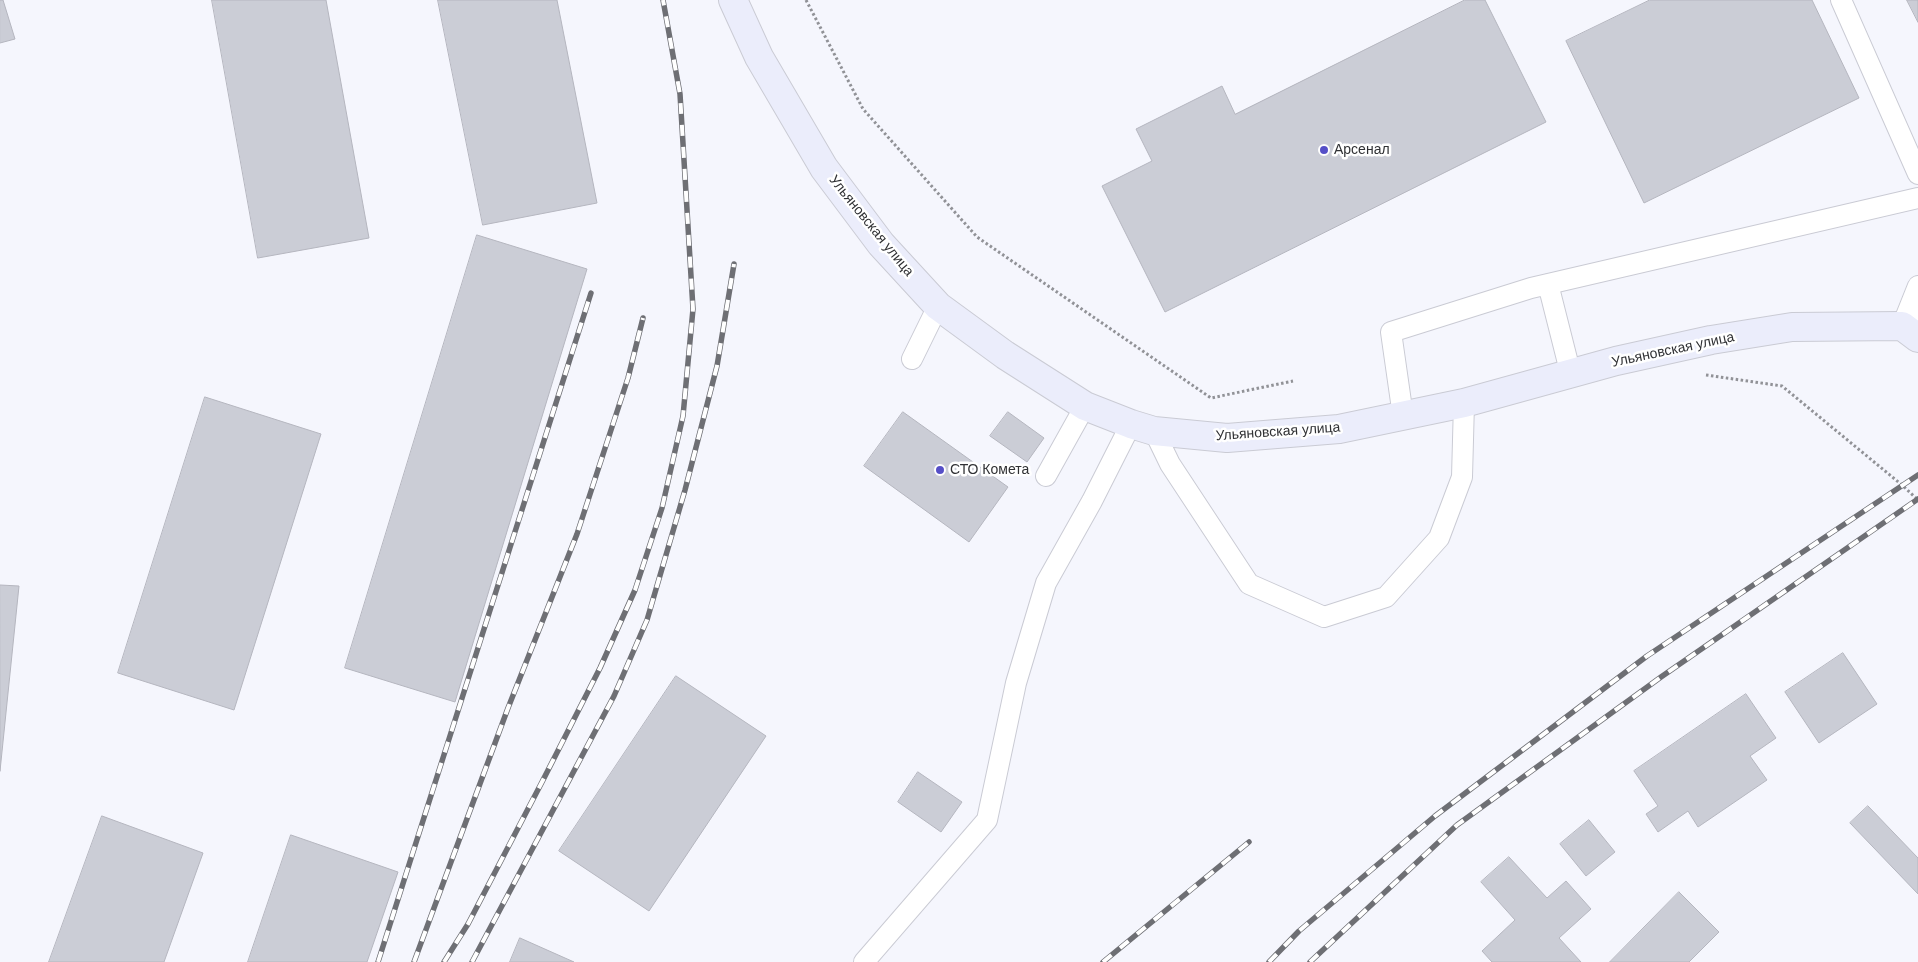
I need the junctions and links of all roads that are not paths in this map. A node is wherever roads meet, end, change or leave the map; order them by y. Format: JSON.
{"nodes":[{"id":1,"x":733,"y":0,"type":"edge"},
{"id":2,"x":1841,"y":0,"type":"edge"},
{"id":3,"x":1918,"y":174,"type":"edge"},
{"id":4,"x":1918,"y":198,"type":"edge"},
{"id":5,"x":1548,"y":284,"type":"junction"},
{"id":6,"x":1918,"y":286,"type":"edge"},
{"id":7,"x":938,"y":306,"type":"junction"},
{"id":8,"x":1913,"y":326,"type":"edge"},
{"id":9,"x":912,"y":359,"type":"dead end"},
{"id":10,"x":1571,"y":375,"type":"junction"},
{"id":11,"x":1464,"y":404,"type":"junction"},
{"id":12,"x":1085,"y":406,"type":"junction"},
{"id":13,"x":1403,"y":416,"type":"junction"},
{"id":14,"x":1142,"y":427,"type":"junction"},
{"id":15,"x":1046,"y":476,"type":"dead end"},
{"id":16,"x":864,"y":962,"type":"edge"}],
"edges":[{"from":1,"to":7,"type":"main road","name":"Ульяновская улица"},
{"from":2,"to":3,"type":"lane"},
{"from":4,"to":5,"type":"lane"},
{"from":5,"to":10,"type":"lane"},
{"from":5,"to":13,"type":"lane"},
{"from":6,"to":8,"type":"lane"},
{"from":7,"to":9,"type":"lane"},
{"from":7,"to":12,"type":"main road","name":"Ульяновская улица"},
{"from":8,"to":10,"type":"main road","name":"Ульяновская улица"},
{"from":10,"to":11,"type":"main road","name":"Ульяновская улица"},
{"from":11,"to":13,"type":"main road","name":"Ульяновская улица"},
{"from":11,"to":14,"type":"lane"},
{"from":12,"to":14,"type":"main road","name":"Ульяновская улица"},
{"from":12,"to":15,"type":"lane"},
{"from":13,"to":14,"type":"main road","name":"Ульяновская улица"},
{"from":14,"to":16,"type":"lane"}]}
